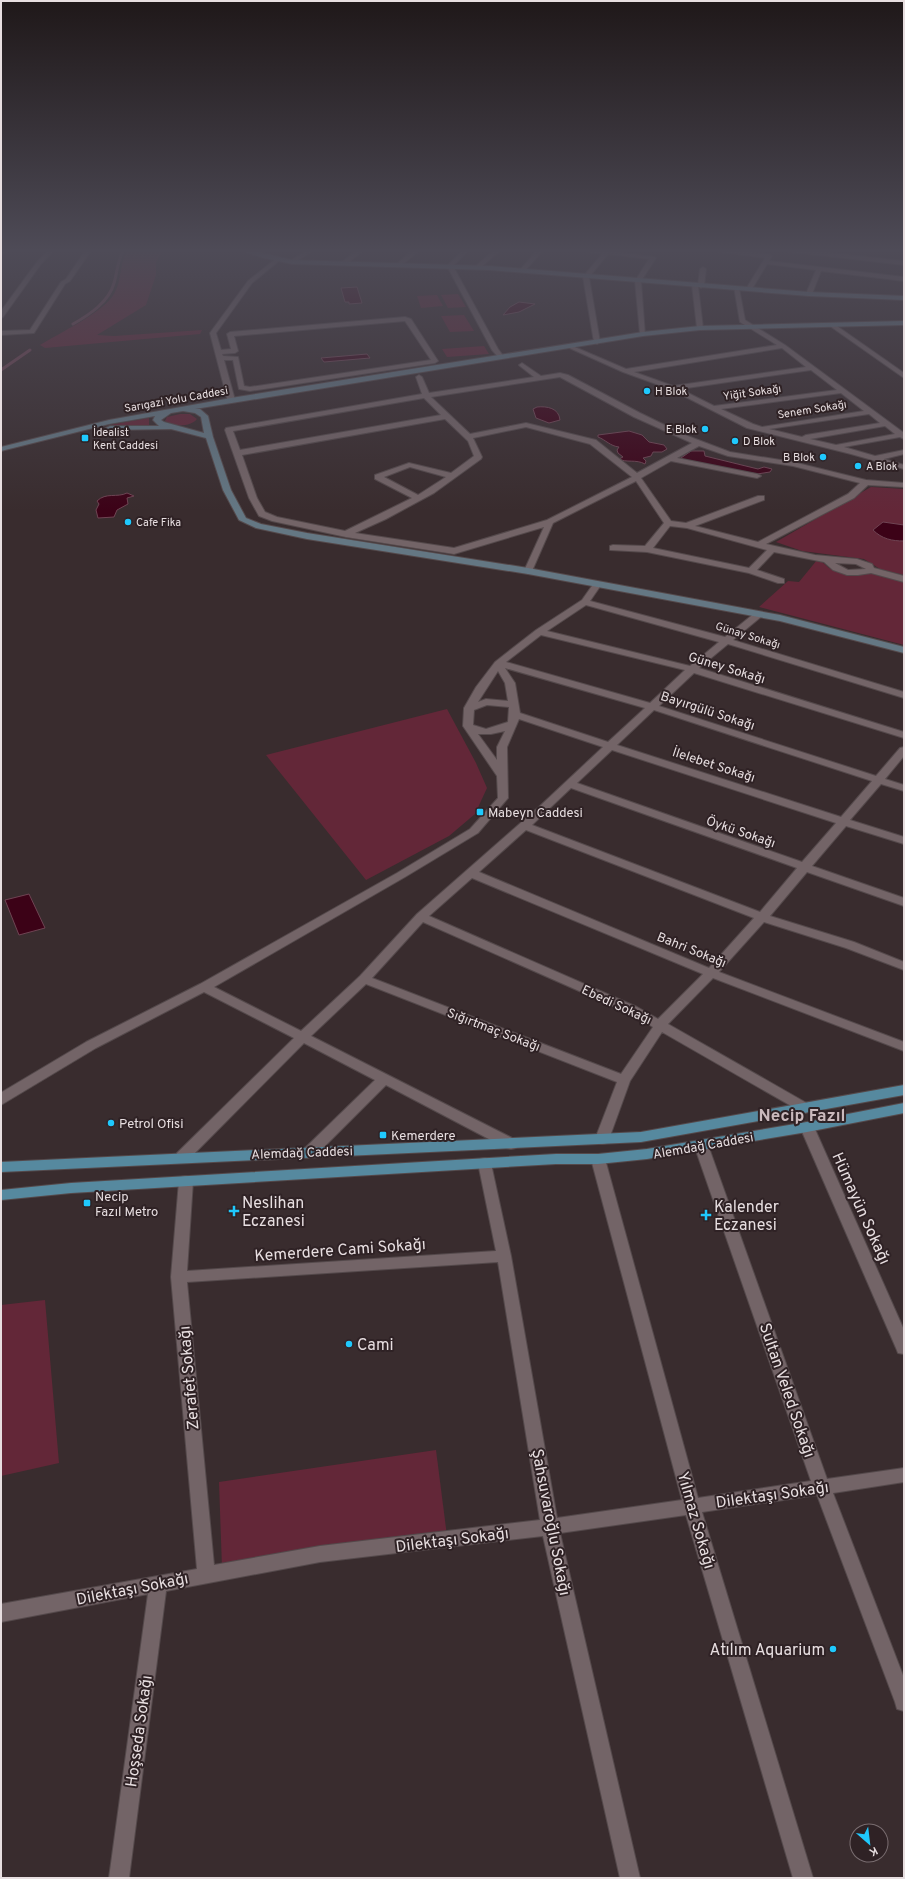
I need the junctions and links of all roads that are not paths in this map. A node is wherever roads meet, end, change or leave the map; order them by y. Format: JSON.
{"nodes":[{"id":1,"x":214,"y":336,"type":"edge"},
{"id":2,"x":231,"y":336,"type":"edge"},
{"id":3,"x":419,"y":336,"type":"edge"},
{"id":4,"x":487,"y":336,"type":"edge"},
{"id":5,"x":596,"y":336,"type":"edge"},
{"id":6,"x":633,"y":336,"type":"edge"},
{"id":7,"x":767,"y":336,"type":"edge"},
{"id":8,"x":848,"y":336,"type":"edge"},
{"id":9,"x":597,"y":342,"type":"junction"},
{"id":10,"x":568,"y":346,"type":"junction"},
{"id":11,"x":783,"y":346,"type":"junction"},
{"id":12,"x":236,"y":354,"type":"junction"},
{"id":13,"x":219,"y":355,"type":"junction"},
{"id":14,"x":501,"y":357,"type":"junction"},
{"id":15,"x":522,"y":364,"type":"dead end"},
{"id":16,"x":813,"y":368,"type":"junction"},
{"id":17,"x":900,"y":370,"type":"edge"},
{"id":18,"x":625,"y":371,"type":"junction"},
{"id":19,"x":904,"y":376,"type":"edge"},
{"id":20,"x":419,"y":377,"type":"dead end"},
{"id":21,"x":540,"y":378,"type":"junction"},
{"id":22,"x":672,"y":388,"type":"junction"},
{"id":23,"x":843,"y":391,"type":"junction"},
{"id":24,"x":426,"y":396,"type":"junction"},
{"id":25,"x":231,"y":400,"type":"junction"},
{"id":26,"x":712,"y":408,"type":"junction"},
{"id":27,"x":174,"y":410,"type":"junction"},
{"id":28,"x":869,"y":412,"type":"junction"},
{"id":29,"x":448,"y":416,"type":"junction"},
{"id":30,"x":199,"y":422,"type":"junction"},
{"id":31,"x":886,"y":424,"type":"junction"},
{"id":32,"x":169,"y":428,"type":"junction"},
{"id":33,"x":759,"y":428,"type":"junction"},
{"id":34,"x":902,"y":436,"type":"edge"},
{"id":35,"x":209,"y":437,"type":"junction"},
{"id":36,"x":468,"y":437,"type":"junction"},
{"id":37,"x":801,"y":438,"type":"junction"},
{"id":38,"x":698,"y":443,"type":"junction"},
{"id":39,"x":835,"y":447,"type":"junction"},
{"id":40,"x":1,"y":449,"type":"edge"},
{"id":41,"x":904,"y":452,"type":"edge"},
{"id":42,"x":1,"y":453,"type":"edge"},
{"id":43,"x":238,"y":453,"type":"junction"},
{"id":44,"x":875,"y":458,"type":"junction"},
{"id":45,"x":671,"y":459,"type":"junction"},
{"id":46,"x":904,"y":467,"type":"edge"},
{"id":47,"x":453,"y":476,"type":"junction"},
{"id":48,"x":637,"y":476,"type":"junction"},
{"id":49,"x":757,"y":476,"type":"dead end"},
{"id":50,"x":866,"y":482,"type":"junction"},
{"id":51,"x":904,"y":485,"type":"edge"},
{"id":52,"x":418,"y":498,"type":"junction"},
{"id":53,"x":761,"y":498,"type":"dead end"},
{"id":54,"x":550,"y":522,"type":"junction"},
{"id":55,"x":668,"y":523,"type":"junction"},
{"id":56,"x":687,"y":526,"type":"junction"},
{"id":57,"x":346,"y":534,"type":"junction"},
{"id":58,"x":759,"y":545,"type":"junction"},
{"id":59,"x":613,"y":548,"type":"dead end"},
{"id":60,"x":647,"y":549,"type":"junction"},
{"id":61,"x":772,"y":549,"type":"junction"},
{"id":62,"x":826,"y":559,"type":"junction"},
{"id":63,"x":871,"y":570,"type":"junction"},
{"id":64,"x":528,"y":571,"type":"junction"},
{"id":65,"x":751,"y":571,"type":"junction"},
{"id":66,"x":904,"y":579,"type":"edge"},
{"id":67,"x":781,"y":581,"type":"dead end"},
{"id":68,"x":597,"y":585,"type":"junction"},
{"id":69,"x":585,"y":602,"type":"junction"},
{"id":70,"x":760,"y":614,"type":"junction"},
{"id":71,"x":539,"y":632,"type":"junction"},
{"id":72,"x":728,"y":641,"type":"junction"},
{"id":73,"x":904,"y":650,"type":"edge"},
{"id":74,"x":500,"y":664,"type":"junction"},
{"id":75,"x":692,"y":669,"type":"junction"},
{"id":76,"x":904,"y":695,"type":"edge"},
{"id":77,"x":514,"y":704,"type":"junction"},
{"id":78,"x":653,"y":706,"type":"junction"},
{"id":79,"x":469,"y":708,"type":"junction"},
{"id":80,"x":514,"y":720,"type":"junction"},
{"id":81,"x":469,"y":727,"type":"junction"},
{"id":82,"x":904,"y":735,"type":"edge"},
{"id":83,"x":611,"y":746,"type":"junction"},
{"id":84,"x":904,"y":750,"type":"edge"},
{"id":85,"x":502,"y":775,"type":"junction"},
{"id":86,"x":879,"y":780,"type":"junction"},
{"id":87,"x":570,"y":784,"type":"junction"},
{"id":88,"x":904,"y":788,"type":"edge"},
{"id":89,"x":844,"y":821,"type":"junction"},
{"id":90,"x":524,"y":826,"type":"junction"},
{"id":91,"x":904,"y":841,"type":"edge"},
{"id":92,"x":804,"y":868,"type":"junction"},
{"id":93,"x":471,"y":873,"type":"junction"},
{"id":94,"x":904,"y":902,"type":"edge"},
{"id":95,"x":762,"y":916,"type":"junction"},
{"id":96,"x":421,"y":917,"type":"junction"},
{"id":97,"x":904,"y":966,"type":"edge"},
{"id":98,"x":711,"y":973,"type":"junction"},
{"id":99,"x":364,"y":980,"type":"junction"},
{"id":100,"x":204,"y":987,"type":"junction"},
{"id":101,"x":661,"y":1024,"type":"junction"},
{"id":102,"x":303,"y":1036,"type":"junction"},
{"id":103,"x":904,"y":1047,"type":"edge"},
{"id":104,"x":383,"y":1080,"type":"junction"},
{"id":105,"x":624,"y":1080,"type":"junction"},
{"id":106,"x":904,"y":1090,"type":"edge"},
{"id":107,"x":1,"y":1100,"type":"edge"},
{"id":108,"x":805,"y":1108,"type":"junction"},
{"id":109,"x":904,"y":1108,"type":"edge"},
{"id":110,"x":807,"y":1127,"type":"junction"},
{"id":111,"x":602,"y":1139,"type":"junction"},
{"id":112,"x":511,"y":1144,"type":"junction"},
{"id":113,"x":701,"y":1145,"type":"junction"},
{"id":114,"x":309,"y":1153,"type":"junction"},
{"id":115,"x":182,"y":1157,"type":"junction"},
{"id":116,"x":598,"y":1159,"type":"junction"},
{"id":117,"x":485,"y":1163,"type":"junction"},
{"id":118,"x":1,"y":1167,"type":"edge"},
{"id":119,"x":186,"y":1181,"type":"junction"},
{"id":120,"x":1,"y":1195,"type":"edge"},
{"id":121,"x":504,"y":1256,"type":"junction"},
{"id":122,"x":179,"y":1277,"type":"junction"},
{"id":123,"x":904,"y":1348,"type":"edge"},
{"id":124,"x":904,"y":1475,"type":"edge"},
{"id":125,"x":822,"y":1487,"type":"junction"},
{"id":126,"x":692,"y":1506,"type":"junction"},
{"id":127,"x":550,"y":1527,"type":"junction"},
{"id":128,"x":206,"y":1574,"type":"junction"},
{"id":129,"x":158,"y":1583,"type":"junction"},
{"id":130,"x":1,"y":1613,"type":"edge"},
{"id":131,"x":904,"y":1702,"type":"edge"},
{"id":132,"x":119,"y":1878,"type":"edge"},
{"id":133,"x":630,"y":1878,"type":"edge"},
{"id":134,"x":803,"y":1878,"type":"edge"}],
"edges":[{"from":1,"to":13,"type":"street"},
{"from":2,"to":12,"type":"street"},
{"from":3,"to":12,"type":"street"},
{"from":4,"to":14,"type":"street"},
{"from":5,"to":9,"type":"street"},
{"from":6,"to":9,"type":"street","name":"Sarıgazi Yolu Caddesi"},
{"from":7,"to":11,"type":"street"},
{"from":8,"to":17,"type":"street"},
{"from":9,"to":10,"type":"street","name":"Sarıgazi Yolu Caddesi"},
{"from":10,"to":14,"type":"street","name":"Sarıgazi Yolu Caddesi"},
{"from":10,"to":18,"type":"street"},
{"from":11,"to":16,"type":"street"},
{"from":11,"to":18,"type":"street"},
{"from":12,"to":13,"type":"street"},
{"from":13,"to":25,"type":"street"},
{"from":14,"to":25,"type":"street","name":"Sarıgazi Yolu Caddesi"},
{"from":15,"to":21,"type":"street"},
{"from":16,"to":22,"type":"street"},
{"from":16,"to":23,"type":"street"},
{"from":17,"to":19,"type":"street"},
{"from":18,"to":22,"type":"street"},
{"from":20,"to":24,"type":"street"},
{"from":21,"to":24,"type":"street"},
{"from":21,"to":38,"type":"street"},
{"from":22,"to":26,"type":"street"},
{"from":23,"to":26,"type":"street","name":"Yiğit Sokağı"},
{"from":23,"to":28,"type":"street"},
{"from":24,"to":29,"type":"street"},
{"from":24,"to":43,"type":"street"},
{"from":25,"to":27,"type":"street","name":"Sarıgazi Yolu Caddesi"},
{"from":25,"to":30,"type":"street"},
{"from":26,"to":33,"type":"street"},
{"from":27,"to":30,"type":"street"},
{"from":27,"to":32,"type":"street"},
{"from":27,"to":40,"type":"street","name":"Sarıgazi Yolu Caddesi"},
{"from":28,"to":31,"type":"street"},
{"from":28,"to":33,"type":"street","name":"Senem Sokağı"},
{"from":29,"to":36,"type":"street"},
{"from":29,"to":43,"type":"street"},
{"from":30,"to":32,"type":"street"},
{"from":30,"to":35,"type":"street"},
{"from":31,"to":34,"type":"street"},
{"from":31,"to":37,"type":"street"},
{"from":32,"to":35,"type":"street"},
{"from":32,"to":42,"type":"street"},
{"from":33,"to":37,"type":"street"},
{"from":34,"to":39,"type":"street"},
{"from":35,"to":64,"type":"street"},
{"from":36,"to":47,"type":"street"},
{"from":36,"to":48,"type":"street"},
{"from":37,"to":39,"type":"street"},
{"from":38,"to":45,"type":"street"},
{"from":38,"to":50,"type":"street"},
{"from":39,"to":44,"type":"street"},
{"from":41,"to":44,"type":"street"},
{"from":43,"to":57,"type":"street"},
{"from":44,"to":46,"type":"street"},
{"from":45,"to":48,"type":"street"},
{"from":45,"to":49,"type":"street"},
{"from":47,"to":52,"type":"street"},
{"from":47,"to":52,"type":"street"},
{"from":48,"to":54,"type":"street"},
{"from":48,"to":55,"type":"street"},
{"from":50,"to":51,"type":"street"},
{"from":50,"to":58,"type":"street"},
{"from":52,"to":57,"type":"street"},
{"from":53,"to":56,"type":"street"},
{"from":54,"to":57,"type":"street"},
{"from":54,"to":64,"type":"street"},
{"from":55,"to":56,"type":"street"},
{"from":55,"to":60,"type":"street"},
{"from":56,"to":58,"type":"street"},
{"from":58,"to":61,"type":"street"},
{"from":59,"to":60,"type":"street"},
{"from":60,"to":65,"type":"street"},
{"from":61,"to":62,"type":"street"},
{"from":61,"to":65,"type":"street"},
{"from":62,"to":63,"type":"street"},
{"from":62,"to":63,"type":"street"},
{"from":63,"to":66,"type":"street"},
{"from":64,"to":68,"type":"street"},
{"from":65,"to":67,"type":"street"},
{"from":68,"to":69,"type":"street"},
{"from":68,"to":70,"type":"street"},
{"from":69,"to":71,"type":"street"},
{"from":69,"to":72,"type":"street","name":"Günay Sokağı"},
{"from":70,"to":72,"type":"street"},
{"from":70,"to":73,"type":"street"},
{"from":71,"to":74,"type":"street"},
{"from":71,"to":75,"type":"street","name":"Güney Sokağı"},
{"from":72,"to":75,"type":"street"},
{"from":72,"to":76,"type":"street","name":"Günay Sokağı"},
{"from":74,"to":77,"type":"street"},
{"from":74,"to":78,"type":"street","name":"Bayırgülü Sokağı"},
{"from":74,"to":79,"type":"street"},
{"from":75,"to":78,"type":"street"},
{"from":75,"to":82,"type":"street","name":"Güney Sokağı"},
{"from":77,"to":79,"type":"street"},
{"from":77,"to":80,"type":"street"},
{"from":78,"to":83,"type":"street"},
{"from":78,"to":86,"type":"street","name":"Bayırgülü Sokağı"},
{"from":79,"to":81,"type":"street"},
{"from":80,"to":81,"type":"street"},
{"from":80,"to":83,"type":"street","name":"İlelebet Sokağı"},
{"from":80,"to":85,"type":"street"},
{"from":81,"to":85,"type":"street"},
{"from":83,"to":87,"type":"street"},
{"from":83,"to":89,"type":"street","name":"İlelebet Sokağı"},
{"from":84,"to":86,"type":"street"},
{"from":85,"to":100,"type":"street"},
{"from":86,"to":88,"type":"street","name":"Bayırgülü Sokağı"},
{"from":86,"to":89,"type":"street"},
{"from":87,"to":90,"type":"street"},
{"from":87,"to":92,"type":"street","name":"Öykü Sokağı"},
{"from":89,"to":91,"type":"street","name":"İlelebet Sokağı"},
{"from":89,"to":92,"type":"street"},
{"from":90,"to":93,"type":"street"},
{"from":90,"to":95,"type":"street"},
{"from":92,"to":94,"type":"street","name":"Öykü Sokağı"},
{"from":92,"to":95,"type":"street"},
{"from":93,"to":96,"type":"street"},
{"from":93,"to":98,"type":"street","name":"Bahri Sokağı"},
{"from":95,"to":97,"type":"street"},
{"from":95,"to":98,"type":"street"},
{"from":96,"to":99,"type":"street"},
{"from":96,"to":101,"type":"street","name":"Ebedi Sokağı"},
{"from":98,"to":101,"type":"street"},
{"from":98,"to":103,"type":"street","name":"Bahri Sokağı"},
{"from":99,"to":102,"type":"street"},
{"from":99,"to":105,"type":"street","name":"Sığırtmaç Sokağı"},
{"from":100,"to":102,"type":"street"},
{"from":100,"to":107,"type":"street"},
{"from":101,"to":105,"type":"street"},
{"from":101,"to":108,"type":"street","name":"Ebedi Sokağı"},
{"from":102,"to":104,"type":"street"},
{"from":102,"to":115,"type":"street"},
{"from":104,"to":112,"type":"street"},
{"from":104,"to":114,"type":"street"},
{"from":105,"to":111,"type":"street"},
{"from":106,"to":108,"type":"main road","name":"Alemdağ Caddesi"},
{"from":108,"to":110,"type":"main road"},
{"from":108,"to":111,"type":"main road","name":"Alemdağ Caddesi"},
{"from":109,"to":110,"type":"main road","name":"Alemdağ Caddesi"},
{"from":110,"to":113,"type":"main road","name":"Alemdağ Caddesi"},
{"from":110,"to":123,"type":"street","name":"Hümayün Sokağı"},
{"from":111,"to":112,"type":"main road","name":"Alemdağ Caddesi"},
{"from":111,"to":116,"type":"main road"},
{"from":112,"to":114,"type":"main road","name":"Alemdağ Caddesi"},
{"from":113,"to":116,"type":"main road","name":"Alemdağ Caddesi"},
{"from":113,"to":125,"type":"street","name":"Sultan Veled Sokağı"},
{"from":114,"to":115,"type":"main road","name":"Alemdağ Caddesi"},
{"from":115,"to":118,"type":"main road","name":"Alemdağ Caddesi"},
{"from":116,"to":117,"type":"main road","name":"Alemdağ Caddesi"},
{"from":116,"to":126,"type":"street","name":"Yılmaz Sokağı"},
{"from":117,"to":119,"type":"main road","name":"Alemdağ Caddesi"},
{"from":117,"to":121,"type":"street","name":"Şahsuvaroğlu Sokağı"},
{"from":119,"to":120,"type":"main road","name":"Alemdağ Caddesi"},
{"from":119,"to":122,"type":"street","name":"Zerafet Sokağı"},
{"from":121,"to":122,"type":"street","name":"Kemerdere Cami Sokağı"},
{"from":121,"to":127,"type":"street","name":"Şahsuvaroğlu Sokağı"},
{"from":122,"to":128,"type":"street","name":"Zerafet Sokağı"},
{"from":124,"to":125,"type":"street","name":"Dilektaşı Sokağı"},
{"from":125,"to":126,"type":"street","name":"Dilektaşı Sokağı"},
{"from":125,"to":131,"type":"street","name":"Sultan Veled Sokağı"},
{"from":126,"to":127,"type":"street","name":"Dilektaşı Sokağı"},
{"from":126,"to":134,"type":"street","name":"Yılmaz Sokağı"},
{"from":127,"to":128,"type":"street","name":"Dilektaşı Sokağı"},
{"from":127,"to":133,"type":"street","name":"Şahsuvaroğlu Sokağı"},
{"from":128,"to":129,"type":"street","name":"Dilektaşı Sokağı"},
{"from":129,"to":130,"type":"street","name":"Dilektaşı Sokağı"},
{"from":129,"to":132,"type":"street","name":"Hoşseda Sokağı"}]}
